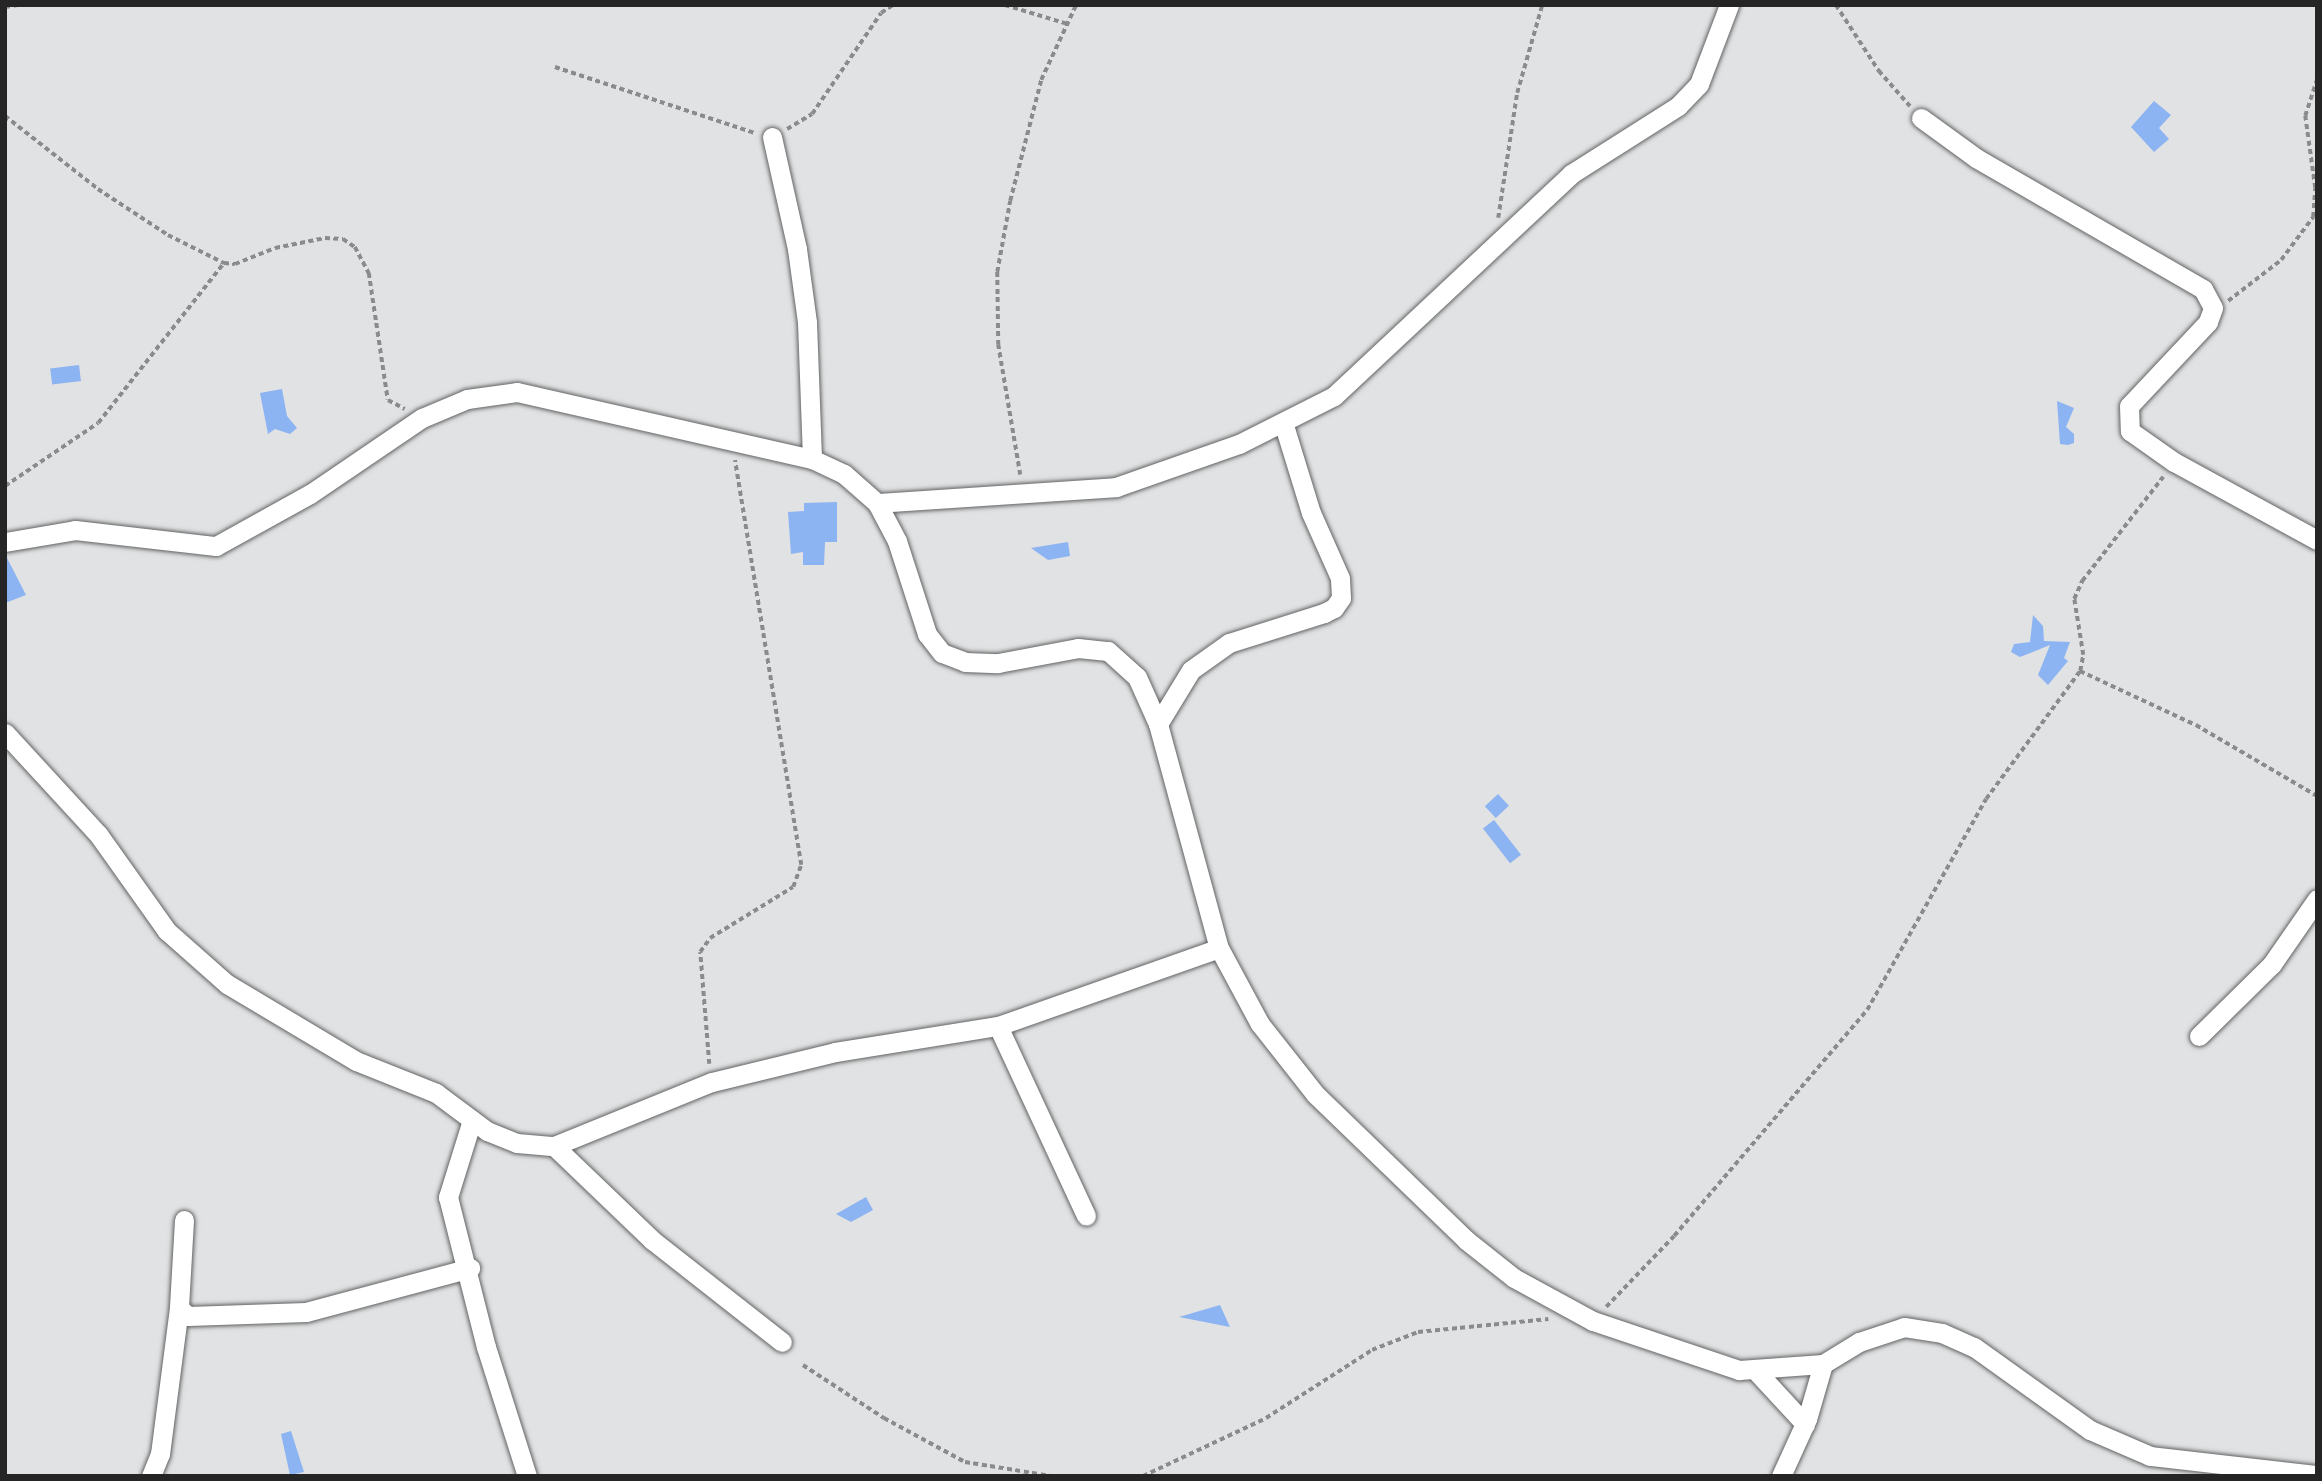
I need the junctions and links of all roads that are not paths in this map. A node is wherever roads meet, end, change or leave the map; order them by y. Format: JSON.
{"nodes":[{"id":1,"x":1729,"y":5,"type":"edge"},
{"id":2,"x":1921,"y":118,"type":"road end"},
{"id":3,"x":772,"y":137,"type":"road end"},
{"id":4,"x":1283,"y":422,"type":"junction"},
{"id":5,"x":812,"y":459,"type":"junction"},
{"id":6,"x":877,"y":503,"type":"junction"},
{"id":7,"x":2317,"y":540,"type":"edge"},
{"id":8,"x":5,"y":542,"type":"edge"},
{"id":9,"x":1158,"y":724,"type":"junction"},
{"id":10,"x":5,"y":733,"type":"edge"},
{"id":11,"x":2317,"y":899,"type":"edge"},
{"id":12,"x":1219,"y":948,"type":"junction"},
{"id":13,"x":998,"y":1026,"type":"junction"},
{"id":14,"x":2199,"y":1036,"type":"dead end"},
{"id":15,"x":472,"y":1120,"type":"junction"},
{"id":16,"x":554,"y":1146,"type":"junction"},
{"id":17,"x":1086,"y":1216,"type":"dead end"},
{"id":18,"x":184,"y":1220,"type":"dead end"},
{"id":19,"x":470,"y":1268,"type":"junction"},
{"id":20,"x":179,"y":1308,"type":"junction"},
{"id":21,"x":782,"y":1342,"type":"dead end"},
{"id":22,"x":1823,"y":1364,"type":"junction"},
{"id":23,"x":1756,"y":1372,"type":"junction"},
{"id":24,"x":1805,"y":1424,"type":"junction"},
{"id":25,"x":2317,"y":1475,"type":"edge"},
{"id":26,"x":151,"y":1476,"type":"edge"},
{"id":27,"x":527,"y":1476,"type":"edge"},
{"id":28,"x":1781,"y":1476,"type":"edge"}],
"edges":[{"from":1,"to":4,"type":"street"},
{"from":2,"to":7,"type":"street"},
{"from":3,"to":5,"type":"street"},
{"from":4,"to":6,"type":"street"},
{"from":4,"to":9,"type":"street"},
{"from":5,"to":6,"type":"street"},
{"from":5,"to":8,"type":"street"},
{"from":6,"to":9,"type":"street"},
{"from":9,"to":12,"type":"street"},
{"from":10,"to":15,"type":"street"},
{"from":11,"to":14,"type":"street"},
{"from":12,"to":13,"type":"street"},
{"from":12,"to":23,"type":"street"},
{"from":13,"to":16,"type":"street"},
{"from":13,"to":17,"type":"street"},
{"from":15,"to":16,"type":"street"},
{"from":15,"to":19,"type":"street"},
{"from":16,"to":21,"type":"street"},
{"from":18,"to":20,"type":"street"},
{"from":19,"to":20,"type":"street"},
{"from":19,"to":27,"type":"street"},
{"from":20,"to":26,"type":"street"},
{"from":22,"to":23,"type":"street"},
{"from":22,"to":24,"type":"street"},
{"from":22,"to":25,"type":"street"},
{"from":23,"to":24,"type":"street"},
{"from":24,"to":28,"type":"street"}]}
